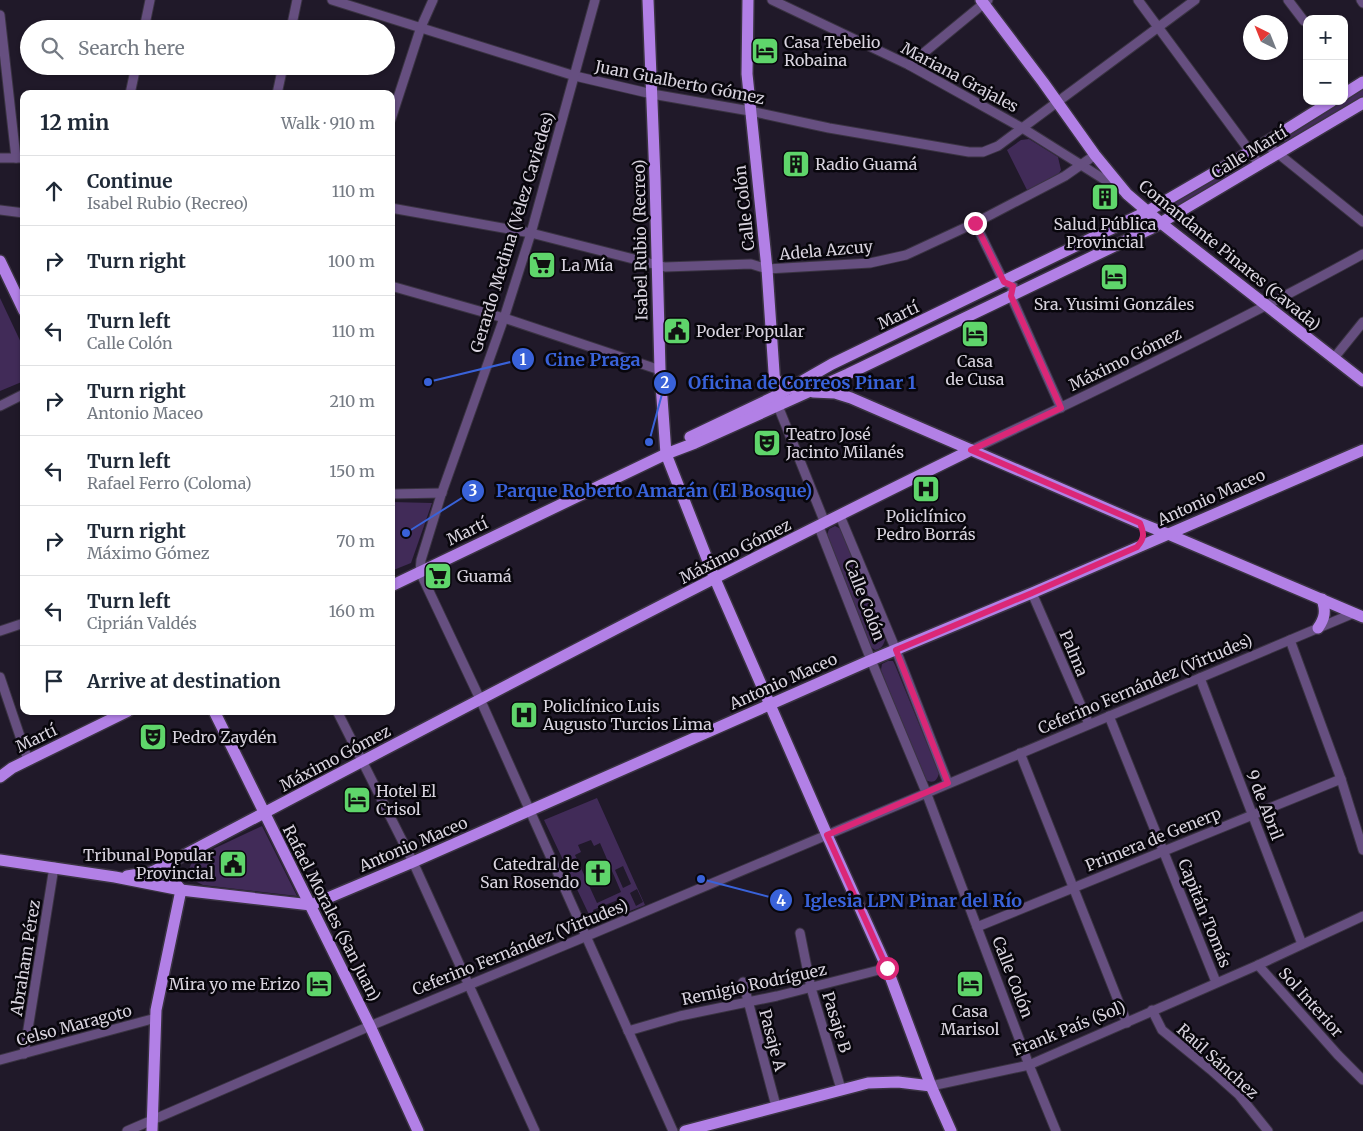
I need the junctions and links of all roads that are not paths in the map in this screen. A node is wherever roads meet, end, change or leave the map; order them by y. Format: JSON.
{"nodes":[{"id":1,"x":150,"y":0,"type":"edge"},
{"id":2,"x":297,"y":0,"type":"edge"},
{"id":3,"x":332,"y":0,"type":"edge"},
{"id":4,"x":433,"y":0,"type":"edge"},
{"id":5,"x":595,"y":0,"type":"edge"},
{"id":6,"x":648,"y":0,"type":"edge"},
{"id":7,"x":748,"y":0,"type":"edge"},
{"id":8,"x":772,"y":0,"type":"edge"},
{"id":9,"x":1138,"y":0,"type":"edge"},
{"id":10,"x":1195,"y":0,"type":"edge"},
{"id":11,"x":1288,"y":0,"type":"edge"},
{"id":12,"x":1361,"y":0,"type":"edge"},
{"id":13,"x":984,"y":1,"type":"edge"},
{"id":14,"x":784,"y":2,"type":"edge"},
{"id":15,"x":1363,"y":3,"type":"edge"},
{"id":16,"x":0,"y":15,"type":"edge"},
{"id":17,"x":146,"y":20,"type":"edge"},
{"id":18,"x":293,"y":20,"type":"edge"},
{"id":19,"x":1303,"y":20,"type":"edge"},
{"id":20,"x":1158,"y":27,"type":"junction"},
{"id":21,"x":421,"y":28,"type":"junction"},
{"id":22,"x":909,"y":65,"type":"junction"},
{"id":23,"x":134,"y":75,"type":"edge"},
{"id":24,"x":281,"y":75,"type":"edge"},
{"id":25,"x":575,"y":76,"type":"junction"},
{"id":26,"x":1363,"y":82,"type":"edge"},
{"id":27,"x":131,"y":90,"type":"edge"},
{"id":28,"x":278,"y":90,"type":"edge"},
{"id":29,"x":1348,"y":91,"type":"edge"},
{"id":30,"x":652,"y":94,"type":"junction"},
{"id":31,"x":1058,"y":102,"type":"junction"},
{"id":32,"x":1363,"y":103,"type":"edge"},
{"id":33,"x":1326,"y":105,"type":"edge"},
{"id":34,"x":395,"y":107,"type":"edge"},
{"id":35,"x":750,"y":111,"type":"junction"},
{"id":36,"x":1024,"y":129,"type":"junction"},
{"id":37,"x":1265,"y":143,"type":"junction"},
{"id":38,"x":1250,"y":151,"type":"junction"},
{"id":39,"x":1278,"y":154,"type":"junction"},
{"id":40,"x":1096,"y":156,"type":"junction"},
{"id":41,"x":1067,"y":157,"type":"junction"},
{"id":42,"x":0,"y":158,"type":"edge"},
{"id":43,"x":20,"y":158,"type":"edge"},
{"id":44,"x":1260,"y":164,"type":"junction"},
{"id":45,"x":1082,"y":166,"type":"junction"},
{"id":46,"x":1065,"y":176,"type":"junction"},
{"id":47,"x":1127,"y":194,"type":"junction"},
{"id":48,"x":395,"y":209,"type":"edge"},
{"id":49,"x":0,"y":210,"type":"edge"},
{"id":50,"x":1148,"y":211,"type":"junction"},
{"id":51,"x":20,"y":212,"type":"edge"},
{"id":52,"x":1363,"y":222,"type":"edge"},
{"id":53,"x":975,"y":223,"type":"junction"},
{"id":54,"x":1157,"y":226,"type":"junction"},
{"id":55,"x":531,"y":233,"type":"junction"},
{"id":56,"x":1363,"y":254,"type":"edge"},
{"id":57,"x":0,"y":261,"type":"edge"},
{"id":58,"x":657,"y":263,"type":"junction"},
{"id":59,"x":767,"y":269,"type":"junction"},
{"id":60,"x":1004,"y":282,"type":"junction"},
{"id":61,"x":395,"y":287,"type":"edge"},
{"id":62,"x":1011,"y":296,"type":"junction"},
{"id":63,"x":20,"y":303,"type":"edge"},
{"id":64,"x":1267,"y":306,"type":"junction"},
{"id":65,"x":504,"y":318,"type":"junction"},
{"id":66,"x":1363,"y":322,"type":"edge"},
{"id":67,"x":1334,"y":358,"type":"junction"},
{"id":68,"x":832,"y":364,"type":"junction"},
{"id":69,"x":660,"y":370,"type":"junction"},
{"id":70,"x":848,"y":374,"type":"junction"},
{"id":71,"x":775,"y":379,"type":"junction"},
{"id":72,"x":1363,"y":381,"type":"edge"},
{"id":73,"x":832,"y":387,"type":"junction"},
{"id":74,"x":789,"y":388,"type":"junction"},
{"id":75,"x":807,"y":392,"type":"junction"},
{"id":76,"x":20,"y":396,"type":"edge"},
{"id":77,"x":851,"y":398,"type":"junction"},
{"id":78,"x":777,"y":401,"type":"junction"},
{"id":79,"x":0,"y":406,"type":"edge"},
{"id":80,"x":1061,"y":408,"type":"junction"},
{"id":81,"x":971,"y":450,"type":"junction"},
{"id":82,"x":1363,"y":450,"type":"edge"},
{"id":83,"x":666,"y":454,"type":"junction"},
{"id":84,"x":442,"y":493,"type":"junction"},
{"id":85,"x":395,"y":494,"type":"edge"},
{"id":86,"x":840,"y":516,"type":"junction"},
{"id":87,"x":1197,"y":522,"type":"junction"},
{"id":88,"x":1140,"y":523,"type":"junction"},
{"id":89,"x":822,"y":525,"type":"junction"},
{"id":90,"x":1168,"y":534,"type":"junction"},
{"id":91,"x":1137,"y":547,"type":"junction"},
{"id":92,"x":1201,"y":548,"type":"junction"},
{"id":93,"x":420,"y":572,"type":"junction"},
{"id":94,"x":716,"y":579,"type":"junction"},
{"id":95,"x":395,"y":584,"type":"edge"},
{"id":96,"x":1032,"y":593,"type":"junction"},
{"id":97,"x":1322,"y":599,"type":"junction"},
{"id":98,"x":1359,"y":615,"type":"edge"},
{"id":99,"x":20,"y":624,"type":"edge"},
{"id":100,"x":1318,"y":628,"type":"junction"},
{"id":101,"x":0,"y":631,"type":"edge"},
{"id":102,"x":1290,"y":640,"type":"junction"},
{"id":103,"x":896,"y":650,"type":"junction"},
{"id":104,"x":871,"y":660,"type":"junction"},
{"id":105,"x":0,"y":677,"type":"edge"},
{"id":106,"x":1200,"y":678,"type":"junction"},
{"id":107,"x":480,"y":699,"type":"junction"},
{"id":108,"x":770,"y":704,"type":"junction"},
{"id":109,"x":120,"y":715,"type":"edge"},
{"id":110,"x":216,"y":715,"type":"edge"},
{"id":111,"x":339,"y":715,"type":"edge"},
{"id":112,"x":1109,"y":716,"type":"junction"},
{"id":113,"x":1089,"y":724,"type":"junction"},
{"id":114,"x":1020,"y":753,"type":"junction"},
{"id":115,"x":28,"y":760,"type":"junction"},
{"id":116,"x":362,"y":762,"type":"junction"},
{"id":117,"x":12,"y":768,"type":"junction"},
{"id":118,"x":0,"y":772,"type":"edge"},
{"id":119,"x":0,"y":777,"type":"edge"},
{"id":120,"x":1341,"y":780,"type":"junction"},
{"id":121,"x":948,"y":783,"type":"junction"},
{"id":122,"x":926,"y":792,"type":"junction"},
{"id":123,"x":529,"y":811,"type":"junction"},
{"id":124,"x":264,"y":813,"type":"junction"},
{"id":125,"x":1253,"y":815,"type":"junction"},
{"id":126,"x":827,"y":835,"type":"junction"},
{"id":127,"x":1363,"y":850,"type":"edge"},
{"id":128,"x":1164,"y":851,"type":"junction"},
{"id":129,"x":0,"y":860,"type":"edge"},
{"id":130,"x":413,"y":862,"type":"junction"},
{"id":131,"x":54,"y":867,"type":"junction"},
{"id":132,"x":152,"y":872,"type":"junction"},
{"id":133,"x":116,"y":877,"type":"junction"},
{"id":134,"x":1074,"y":888,"type":"junction"},
{"id":135,"x":181,"y":890,"type":"junction"},
{"id":136,"x":311,"y":905,"type":"junction"},
{"id":137,"x":1363,"y":916,"type":"edge"},
{"id":138,"x":977,"y":927,"type":"junction"},
{"id":139,"x":800,"y":933,"type":"dead end"},
{"id":140,"x":587,"y":936,"type":"junction"},
{"id":141,"x":1302,"y":944,"type":"junction"},
{"id":142,"x":1258,"y":965,"type":"junction"},
{"id":143,"x":887,"y":968,"type":"junction"},
{"id":144,"x":743,"y":982,"type":"dead end"},
{"id":145,"x":1216,"y":982,"type":"junction"},
{"id":146,"x":469,"y":984,"type":"junction"},
{"id":147,"x":811,"y":988,"type":"junction"},
{"id":148,"x":747,"y":1002,"type":"junction"},
{"id":149,"x":1152,"y":1010,"type":"junction"},
{"id":150,"x":156,"y":1018,"type":"junction"},
{"id":151,"x":1127,"y":1023,"type":"junction"},
{"id":152,"x":370,"y":1026,"type":"junction"},
{"id":153,"x":628,"y":1031,"type":"junction"},
{"id":154,"x":24,"y":1054,"type":"junction"},
{"id":155,"x":0,"y":1060,"type":"edge"},
{"id":156,"x":1029,"y":1065,"type":"junction"},
{"id":157,"x":1363,"y":1080,"type":"edge"},
{"id":158,"x":931,"y":1086,"type":"junction"},
{"id":159,"x":841,"y":1089,"type":"junction"},
{"id":160,"x":776,"y":1106,"type":"junction"},
{"id":161,"x":152,"y":1126,"type":"edge"},
{"id":162,"x":126,"y":1131,"type":"edge"},
{"id":163,"x":418,"y":1131,"type":"edge"},
{"id":164,"x":535,"y":1131,"type":"edge"},
{"id":165,"x":673,"y":1131,"type":"edge"},
{"id":166,"x":685,"y":1131,"type":"edge"},
{"id":167,"x":951,"y":1131,"type":"edge"},
{"id":168,"x":1056,"y":1131,"type":"edge"},
{"id":169,"x":1268,"y":1131,"type":"edge"}],
"edges":[{"from":1,"to":17,"type":"street"},
{"from":2,"to":18,"type":"street"},
{"from":3,"to":21,"type":"street","name":"Juan Gualberto Gómez"},
{"from":4,"to":21,"type":"street"},
{"from":5,"to":25,"type":"street","name":"Gerardo Medina (Velez Caviedes)"},
{"from":6,"to":30,"type":"main road","name":"Isabel Rubio (Recreo)"},
{"from":7,"to":35,"type":"main road","name":"Calle Colón"},
{"from":8,"to":14,"type":"street","name":"Mariana Grajales"},
{"from":9,"to":20,"type":"street"},
{"from":10,"to":20,"type":"street","name":"Juan Gualberto Gómez"},
{"from":11,"to":19,"type":"street"},
{"from":12,"to":15,"type":"street"},
{"from":13,"to":22,"type":"street"},
{"from":13,"to":31,"type":"main road","name":"Comandante Pinares (Cavada)"},
{"from":14,"to":22,"type":"street","name":"Mariana Grajales"},
{"from":16,"to":43,"type":"street"},
{"from":20,"to":31,"type":"street","name":"Juan Gualberto Gómez"},
{"from":20,"to":38,"type":"street"},
{"from":21,"to":25,"type":"street","name":"Juan Gualberto Gómez"},
{"from":21,"to":34,"type":"street"},
{"from":22,"to":36,"type":"street","name":"Mariana Grajales"},
{"from":23,"to":27,"type":"street"},
{"from":24,"to":28,"type":"street"},
{"from":25,"to":30,"type":"street","name":"Juan Gualberto Gómez"},
{"from":25,"to":55,"type":"street","name":"Gerardo Medina (Velez Caviedes)"},
{"from":26,"to":29,"type":"main road"},
{"from":30,"to":35,"type":"street","name":"Juan Gualberto Gómez"},
{"from":30,"to":58,"type":"main road","name":"Isabel Rubio (Recreo)"},
{"from":31,"to":36,"type":"street","name":"Juan Gualberto Gómez"},
{"from":31,"to":40,"type":"main road","name":"Comandante Pinares (Cavada)"},
{"from":32,"to":39,"type":"main road","name":"Calle Martí"},
{"from":33,"to":37,"type":"main road","name":"Calle Martí"},
{"from":35,"to":36,"type":"street","name":"Juan Gualberto Gómez"},
{"from":35,"to":59,"type":"main road","name":"Calle Colón"},
{"from":36,"to":41,"type":"street","name":"Mariana Grajales"},
{"from":37,"to":38,"type":"main road","name":"Calle Martí"},
{"from":37,"to":39,"type":"street"},
{"from":38,"to":44,"type":"street"},
{"from":38,"to":50,"type":"main road","name":"Calle Martí"},
{"from":39,"to":44,"type":"main road","name":"Calle Martí"},
{"from":39,"to":52,"type":"street"},
{"from":40,"to":45,"type":"street","name":"Adela Azcuy"},
{"from":40,"to":47,"type":"main road","name":"Comandante Pinares (Cavada)"},
{"from":41,"to":45,"type":"street","name":"Mariana Grajales"},
{"from":41,"to":46,"type":"street"},
{"from":42,"to":43,"type":"street"},
{"from":44,"to":54,"type":"main road","name":"Calle Martí"},
{"from":45,"to":46,"type":"street","name":"Adela Azcuy"},
{"from":45,"to":47,"type":"street","name":"Mariana Grajales"},
{"from":46,"to":53,"type":"street","name":"Adela Azcuy"},
{"from":47,"to":50,"type":"main road","name":"Comandante Pinares (Cavada)"},
{"from":48,"to":55,"type":"street","name":"Adela Azcuy"},
{"from":49,"to":51,"type":"street"},
{"from":50,"to":54,"type":"main road","name":"Comandante Pinares (Cavada)"},
{"from":50,"to":60,"type":"main road","name":"Martí"},
{"from":53,"to":59,"type":"street","name":"Adela Azcuy"},
{"from":53,"to":60,"type":"street"},
{"from":54,"to":62,"type":"main road","name":"Martí"},
{"from":54,"to":64,"type":"main road","name":"Comandante Pinares (Cavada)"},
{"from":55,"to":58,"type":"street","name":"Adela Azcuy"},
{"from":55,"to":65,"type":"street","name":"Gerardo Medina (Velez Caviedes)"},
{"from":56,"to":64,"type":"street","name":"Máximo Gómez"},
{"from":57,"to":63,"type":"main road"},
{"from":58,"to":59,"type":"street","name":"Adela Azcuy"},
{"from":58,"to":69,"type":"main road","name":"Isabel Rubio (Recreo)"},
{"from":59,"to":71,"type":"main road","name":"Calle Colón"},
{"from":60,"to":62,"type":"street"},
{"from":60,"to":68,"type":"main road","name":"Martí"},
{"from":61,"to":65,"type":"street"},
{"from":62,"to":70,"type":"main road","name":"Martí"},
{"from":62,"to":80,"type":"street"},
{"from":64,"to":67,"type":"main road","name":"Comandante Pinares (Cavada)"},
{"from":64,"to":80,"type":"street","name":"Máximo Gómez"},
{"from":65,"to":69,"type":"street"},
{"from":65,"to":84,"type":"street","name":"Gerardo Medina (Velez Caviedes)"},
{"from":66,"to":67,"type":"street"},
{"from":67,"to":72,"type":"main road","name":"Comandante Pinares (Cavada)"},
{"from":68,"to":73,"type":"main road"},
{"from":68,"to":74,"type":"main road","name":"Martí"},
{"from":69,"to":83,"type":"main road","name":"Isabel Rubio (Recreo)"},
{"from":70,"to":73,"type":"main road","name":"Martí"},
{"from":70,"to":77,"type":"main road"},
{"from":71,"to":74,"type":"main road"},
{"from":71,"to":78,"type":"main road","name":"Calle Colón"},
{"from":73,"to":75,"type":"main road","name":"Martí"},
{"from":73,"to":77,"type":"main road"},
{"from":74,"to":75,"type":"main road"},
{"from":74,"to":78,"type":"main road","name":"Martí"},
{"from":75,"to":78,"type":"main road","name":"Martí"},
{"from":76,"to":79,"type":"street"},
{"from":77,"to":81,"type":"main road"},
{"from":78,"to":83,"type":"main road","name":"Martí"},
{"from":78,"to":89,"type":"street","name":"Calle Colón"},
{"from":80,"to":81,"type":"street","name":"Máximo Gómez"},
{"from":81,"to":86,"type":"main road","name":"Máximo Gómez"},
{"from":81,"to":88,"type":"main road"},
{"from":82,"to":87,"type":"main road","name":"Antonio Maceo"},
{"from":83,"to":93,"type":"main road","name":"Martí"},
{"from":83,"to":94,"type":"main road","name":"Isabel Rubio (Recreo)"},
{"from":84,"to":85,"type":"street"},
{"from":84,"to":93,"type":"street","name":"Gerardo Medina (Velez Caviedes)"},
{"from":86,"to":89,"type":"main road","name":"Máximo Gómez"},
{"from":86,"to":103,"type":"street","name":"Calle Colón"},
{"from":87,"to":90,"type":"main road","name":"Antonio Maceo"},
{"from":87,"to":92,"type":"main road"},
{"from":88,"to":90,"type":"main road"},
{"from":88,"to":91,"type":"main road"},
{"from":89,"to":94,"type":"main road","name":"Máximo Gómez"},
{"from":89,"to":104,"type":"street","name":"Calle Colón"},
{"from":90,"to":91,"type":"main road","name":"Antonio Maceo"},
{"from":90,"to":92,"type":"main road"},
{"from":91,"to":96,"type":"main road","name":"Antonio Maceo"},
{"from":92,"to":97,"type":"main road"},
{"from":93,"to":95,"type":"main road","name":"Martí"},
{"from":93,"to":107,"type":"street"},
{"from":94,"to":107,"type":"main road","name":"Máximo Gómez"},
{"from":94,"to":108,"type":"main road","name":"Isabel Rubio (Recreo)"},
{"from":96,"to":103,"type":"main road","name":"Antonio Maceo"},
{"from":96,"to":113,"type":"street","name":"Palma"},
{"from":97,"to":98,"type":"main road"},
{"from":97,"to":100,"type":"main road"},
{"from":98,"to":100,"type":"street","name":"Ceferino Fernández (Virtudes)"},
{"from":99,"to":101,"type":"street"},
{"from":100,"to":102,"type":"street","name":"Ceferino Fernández (Virtudes)"},
{"from":102,"to":106,"type":"street","name":"Ceferino Fernández (Virtudes)"},
{"from":102,"to":120,"type":"street"},
{"from":103,"to":104,"type":"main road","name":"Antonio Maceo"},
{"from":103,"to":121,"type":"street","name":"Calle Colón"},
{"from":104,"to":108,"type":"main road","name":"Antonio Maceo"},
{"from":104,"to":122,"type":"street","name":"Calle Colón"},
{"from":105,"to":115,"type":"street"},
{"from":106,"to":112,"type":"street","name":"Ceferino Fernández (Virtudes)"},
{"from":106,"to":125,"type":"street","name":"9 de Abril"},
{"from":107,"to":116,"type":"main road","name":"Máximo Gómez"},
{"from":107,"to":123,"type":"street"},
{"from":108,"to":123,"type":"main road","name":"Antonio Maceo"},
{"from":108,"to":126,"type":"main road","name":"Isabel Rubio (Recreo)"},
{"from":109,"to":115,"type":"main road","name":"Martí"},
{"from":110,"to":124,"type":"main road","name":"Rafael Morales (San Juan)"},
{"from":111,"to":116,"type":"street"},
{"from":112,"to":113,"type":"street","name":"Ceferino Fernández (Virtudes)"},
{"from":112,"to":128,"type":"street","name":"Capitán Tomás"},
{"from":113,"to":114,"type":"street","name":"Ceferino Fernández (Virtudes)"},
{"from":114,"to":121,"type":"street","name":"Ceferino Fernández (Virtudes)"},
{"from":114,"to":134,"type":"street"},
{"from":115,"to":117,"type":"main road","name":"Martí"},
{"from":116,"to":124,"type":"main road","name":"Máximo Gómez"},
{"from":116,"to":130,"type":"street"},
{"from":117,"to":118,"type":"main road"},
{"from":117,"to":119,"type":"main road"},
{"from":120,"to":125,"type":"street","name":"Primera de Generp"},
{"from":120,"to":127,"type":"street"},
{"from":121,"to":122,"type":"street","name":"Ceferino Fernández (Virtudes)"},
{"from":122,"to":126,"type":"street","name":"Ceferino Fernández (Virtudes)"},
{"from":122,"to":138,"type":"street","name":"Calle Colón"},
{"from":123,"to":130,"type":"main road","name":"Antonio Maceo"},
{"from":123,"to":140,"type":"street"},
{"from":124,"to":132,"type":"main road","name":"Máximo Gómez"},
{"from":124,"to":136,"type":"main road","name":"Rafael Morales (San Juan)"},
{"from":125,"to":128,"type":"street","name":"Primera de Generp"},
{"from":125,"to":141,"type":"street","name":"9 de Abril"},
{"from":126,"to":140,"type":"street","name":"Ceferino Fernández (Virtudes)"},
{"from":126,"to":143,"type":"main road","name":"Isabel Rubio (Recreo)"},
{"from":128,"to":134,"type":"street","name":"Primera de Generp"},
{"from":128,"to":145,"type":"street","name":"Capitán Tomás"},
{"from":129,"to":131,"type":"main road","name":"Antonio Maceo"},
{"from":130,"to":136,"type":"main road","name":"Antonio Maceo"},
{"from":130,"to":146,"type":"street"},
{"from":131,"to":133,"type":"main road","name":"Antonio Maceo"},
{"from":131,"to":154,"type":"street","name":"Abraham Pérez"},
{"from":132,"to":133,"type":"main road","name":"Antonio Maceo"},
{"from":132,"to":135,"type":"main road"},
{"from":133,"to":135,"type":"main road","name":"Antonio Maceo"},
{"from":134,"to":138,"type":"street","name":"Primera de Generp"},
{"from":134,"to":151,"type":"street"},
{"from":135,"to":136,"type":"main road","name":"Antonio Maceo"},
{"from":135,"to":150,"type":"main road"},
{"from":136,"to":152,"type":"main road","name":"Rafael Morales (San Juan)"},
{"from":137,"to":141,"type":"street","name":"Frank País (Sol)"},
{"from":138,"to":156,"type":"street","name":"Calle Colón"},
{"from":139,"to":147,"type":"street","name":"Pasaje B"},
{"from":140,"to":146,"type":"street","name":"Ceferino Fernández (Virtudes)"},
{"from":140,"to":153,"type":"street"},
{"from":141,"to":142,"type":"street","name":"Frank País (Sol)"},
{"from":142,"to":145,"type":"street","name":"Frank País (Sol)"},
{"from":142,"to":157,"type":"street","name":"Sol Interior"},
{"from":143,"to":147,"type":"street","name":"Remigio Rodríguez"},
{"from":143,"to":158,"type":"main road","name":"Isabel Rubio (Recreo)"},
{"from":144,"to":148,"type":"street","name":"Pasaje A"},
{"from":145,"to":149,"type":"street","name":"Frank País (Sol)"},
{"from":146,"to":152,"type":"street","name":"Ceferino Fernández (Virtudes)"},
{"from":146,"to":164,"type":"street"},
{"from":147,"to":148,"type":"street","name":"Remigio Rodríguez"},
{"from":147,"to":159,"type":"street","name":"Pasaje B"},
{"from":148,"to":153,"type":"street","name":"Remigio Rodríguez"},
{"from":148,"to":160,"type":"street","name":"Pasaje A"},
{"from":149,"to":151,"type":"street","name":"Frank País (Sol)"},
{"from":149,"to":169,"type":"street","name":"Raúl Sánchez"},
{"from":150,"to":154,"type":"street","name":"Celso Maragoto"},
{"from":150,"to":161,"type":"main road"},
{"from":151,"to":156,"type":"street","name":"Frank País (Sol)"},
{"from":152,"to":161,"type":"street","name":"Ceferino Fernández (Virtudes)"},
{"from":152,"to":163,"type":"main road","name":"Rafael Morales (San Juan)"},
{"from":153,"to":165,"type":"street"},
{"from":154,"to":155,"type":"street","name":"Celso Maragoto"},
{"from":156,"to":158,"type":"street","name":"Frank País (Sol)"},
{"from":156,"to":168,"type":"street","name":"Calle Colón"},
{"from":158,"to":159,"type":"main road","name":"Frank País (Sol)"},
{"from":158,"to":167,"type":"main road","name":"Isabel Rubio (Recreo)"},
{"from":159,"to":160,"type":"main road","name":"Frank País (Sol)"},
{"from":160,"to":166,"type":"main road","name":"Frank País (Sol)"},
{"from":161,"to":162,"type":"street","name":"Ceferino Fernández (Virtudes)"}]}
